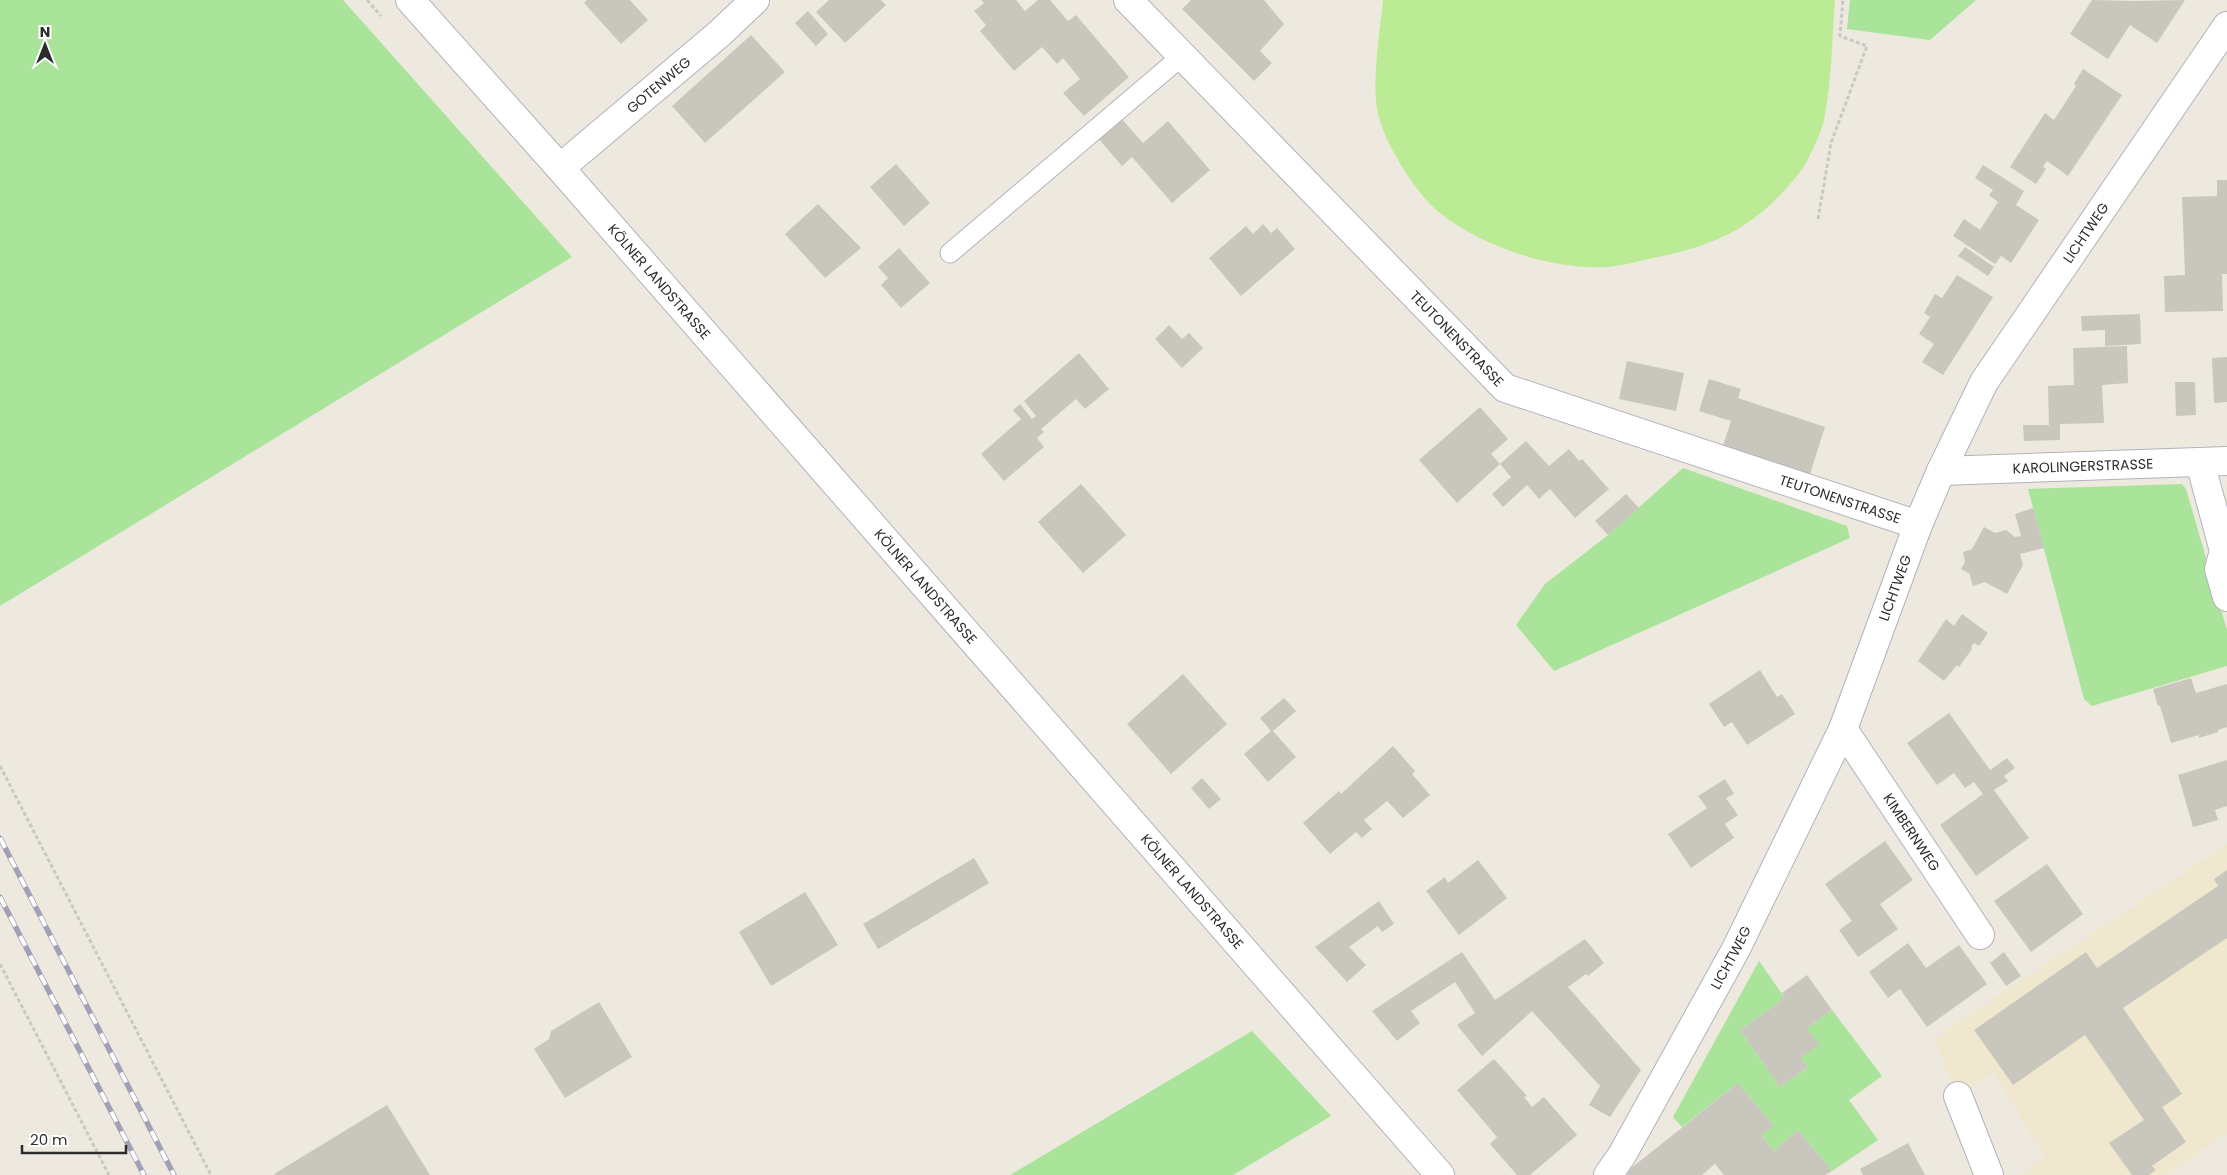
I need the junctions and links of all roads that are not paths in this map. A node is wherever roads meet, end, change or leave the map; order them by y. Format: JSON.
{"nodes":[{"id":1,"x":410,"y":0,"type":"edge"},
{"id":2,"x":755,"y":0,"type":"edge"},
{"id":3,"x":1128,"y":0,"type":"edge"},
{"id":4,"x":2227,"y":26,"type":"edge"},
{"id":5,"x":1182,"y":56,"type":"junction"},
{"id":6,"x":560,"y":168,"type":"junction"},
{"id":7,"x":950,"y":253,"type":"dead end"},
{"id":8,"x":2227,"y":461,"type":"edge"},
{"id":9,"x":2200,"y":462,"type":"junction"},
{"id":10,"x":1941,"y":471,"type":"junction"},
{"id":11,"x":1918,"y":525,"type":"junction"},
{"id":12,"x":2227,"y":597,"type":"edge"},
{"id":13,"x":1843,"y":729,"type":"junction"},
{"id":14,"x":1980,"y":935,"type":"dead end"},
{"id":15,"x":1958,"y":1096,"type":"dead end"},
{"id":16,"x":1440,"y":1175,"type":"edge"},
{"id":17,"x":1608,"y":1175,"type":"edge"},
{"id":18,"x":1989,"y":1175,"type":"edge"}],
"edges":[{"from":1,"to":6,"type":"street","name":"KÖLNER LANDSTRASSE"},
{"from":2,"to":6,"type":"street","name":"GOTENWEG"},
{"from":3,"to":5,"type":"street","name":"TEUTONENSTRASSE"},
{"from":4,"to":10,"type":"street","name":"LICHTWEG"},
{"from":5,"to":7,"type":"lane"},
{"from":5,"to":11,"type":"street","name":"TEUTONENSTRASSE"},
{"from":6,"to":16,"type":"street","name":"KÖLNER LANDSTRASSE"},
{"from":8,"to":9,"type":"street","name":"KAROLINGERSTRASSE"},
{"from":9,"to":10,"type":"street","name":"KAROLINGERSTRASSE"},
{"from":9,"to":12,"type":"street"},
{"from":10,"to":11,"type":"street","name":"LICHTWEG"},
{"from":11,"to":13,"type":"street","name":"LICHTWEG"},
{"from":13,"to":14,"type":"street","name":"KIMBERNWEG"},
{"from":13,"to":17,"type":"street","name":"LICHTWEG"},
{"from":15,"to":18,"type":"street"}]}
